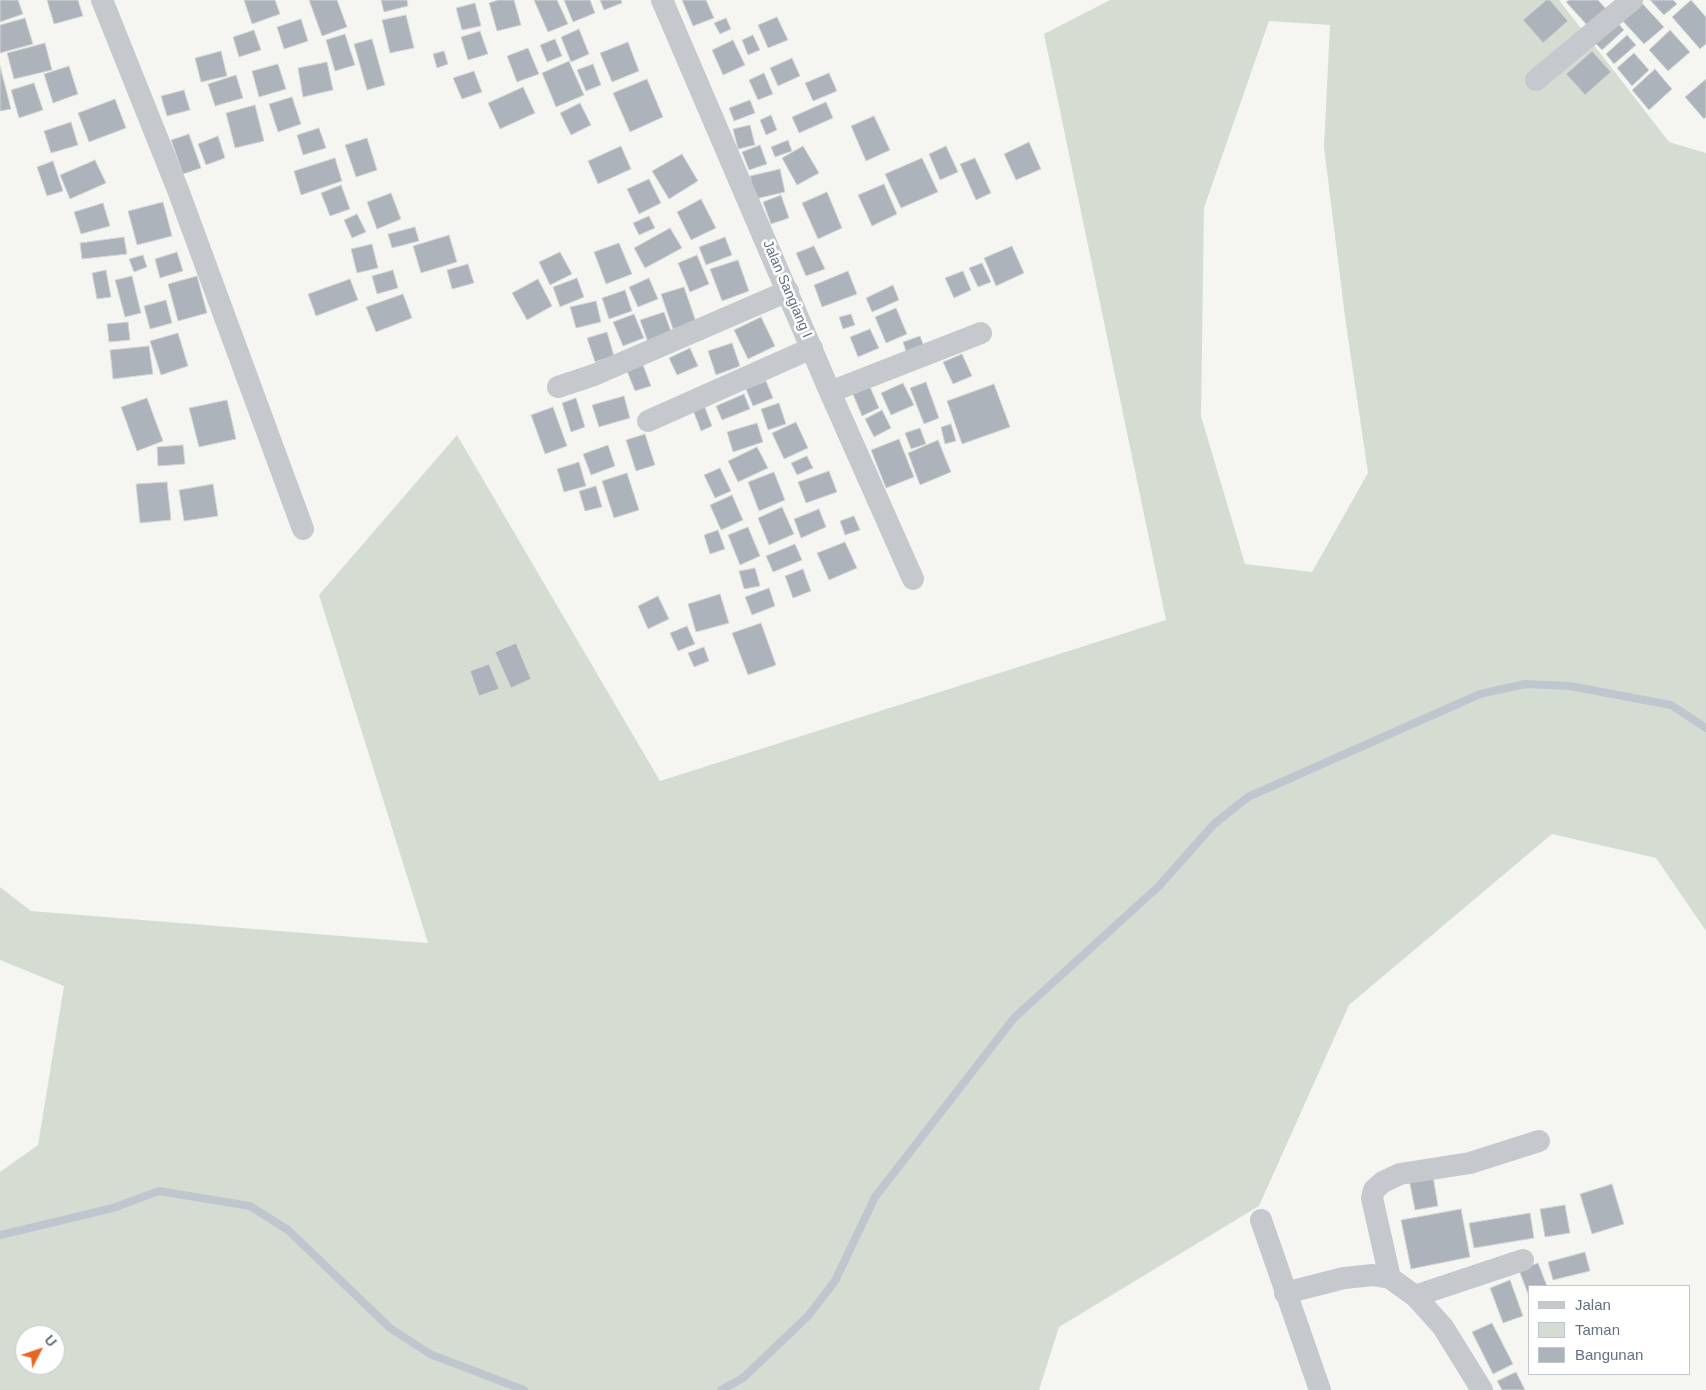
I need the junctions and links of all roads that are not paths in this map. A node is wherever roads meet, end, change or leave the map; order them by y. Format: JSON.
{"nodes":[{"id":1,"x":102,"y":0,"type":"edge"},
{"id":2,"x":662,"y":0,"type":"edge"},
{"id":3,"x":1632,"y":0,"type":"edge"},
{"id":4,"x":1536,"y":80,"type":"dead end"},
{"id":5,"x":788,"y":291,"type":"junction"},
{"id":6,"x":981,"y":333,"type":"dead end"},
{"id":7,"x":812,"y":348,"type":"junction"},
{"id":8,"x":558,"y":386,"type":"dead end"},
{"id":9,"x":830,"y":392,"type":"junction"},
{"id":10,"x":648,"y":421,"type":"dead end"},
{"id":11,"x":303,"y":529,"type":"dead end"},
{"id":12,"x":913,"y":579,"type":"dead end"},
{"id":13,"x":1539,"y":1141,"type":"dead end"},
{"id":14,"x":1261,"y":1220,"type":"dead end"},
{"id":15,"x":1523,"y":1260,"type":"dead end"},
{"id":16,"x":1390,"y":1278,"type":"junction"},
{"id":17,"x":1285,"y":1292,"type":"junction"},
{"id":18,"x":1415,"y":1296,"type":"junction"},
{"id":19,"x":1320,"y":1390,"type":"edge"},
{"id":20,"x":1482,"y":1390,"type":"edge"}],
"edges":[{"from":1,"to":11,"type":"street"},
{"from":2,"to":5,"type":"street","name":"Jalan Sangiang I"},
{"from":3,"to":4,"type":"street"},
{"from":5,"to":7,"type":"street","name":"Jalan Sangiang I"},
{"from":5,"to":8,"type":"street"},
{"from":6,"to":9,"type":"street"},
{"from":7,"to":9,"type":"street","name":"Jalan Sangiang I"},
{"from":7,"to":10,"type":"street"},
{"from":9,"to":12,"type":"street","name":"Jalan Sangiang I"},
{"from":13,"to":16,"type":"street"},
{"from":14,"to":17,"type":"street"},
{"from":15,"to":18,"type":"street"},
{"from":16,"to":17,"type":"street"},
{"from":16,"to":18,"type":"street"},
{"from":17,"to":19,"type":"street"},
{"from":18,"to":20,"type":"street"}]}
